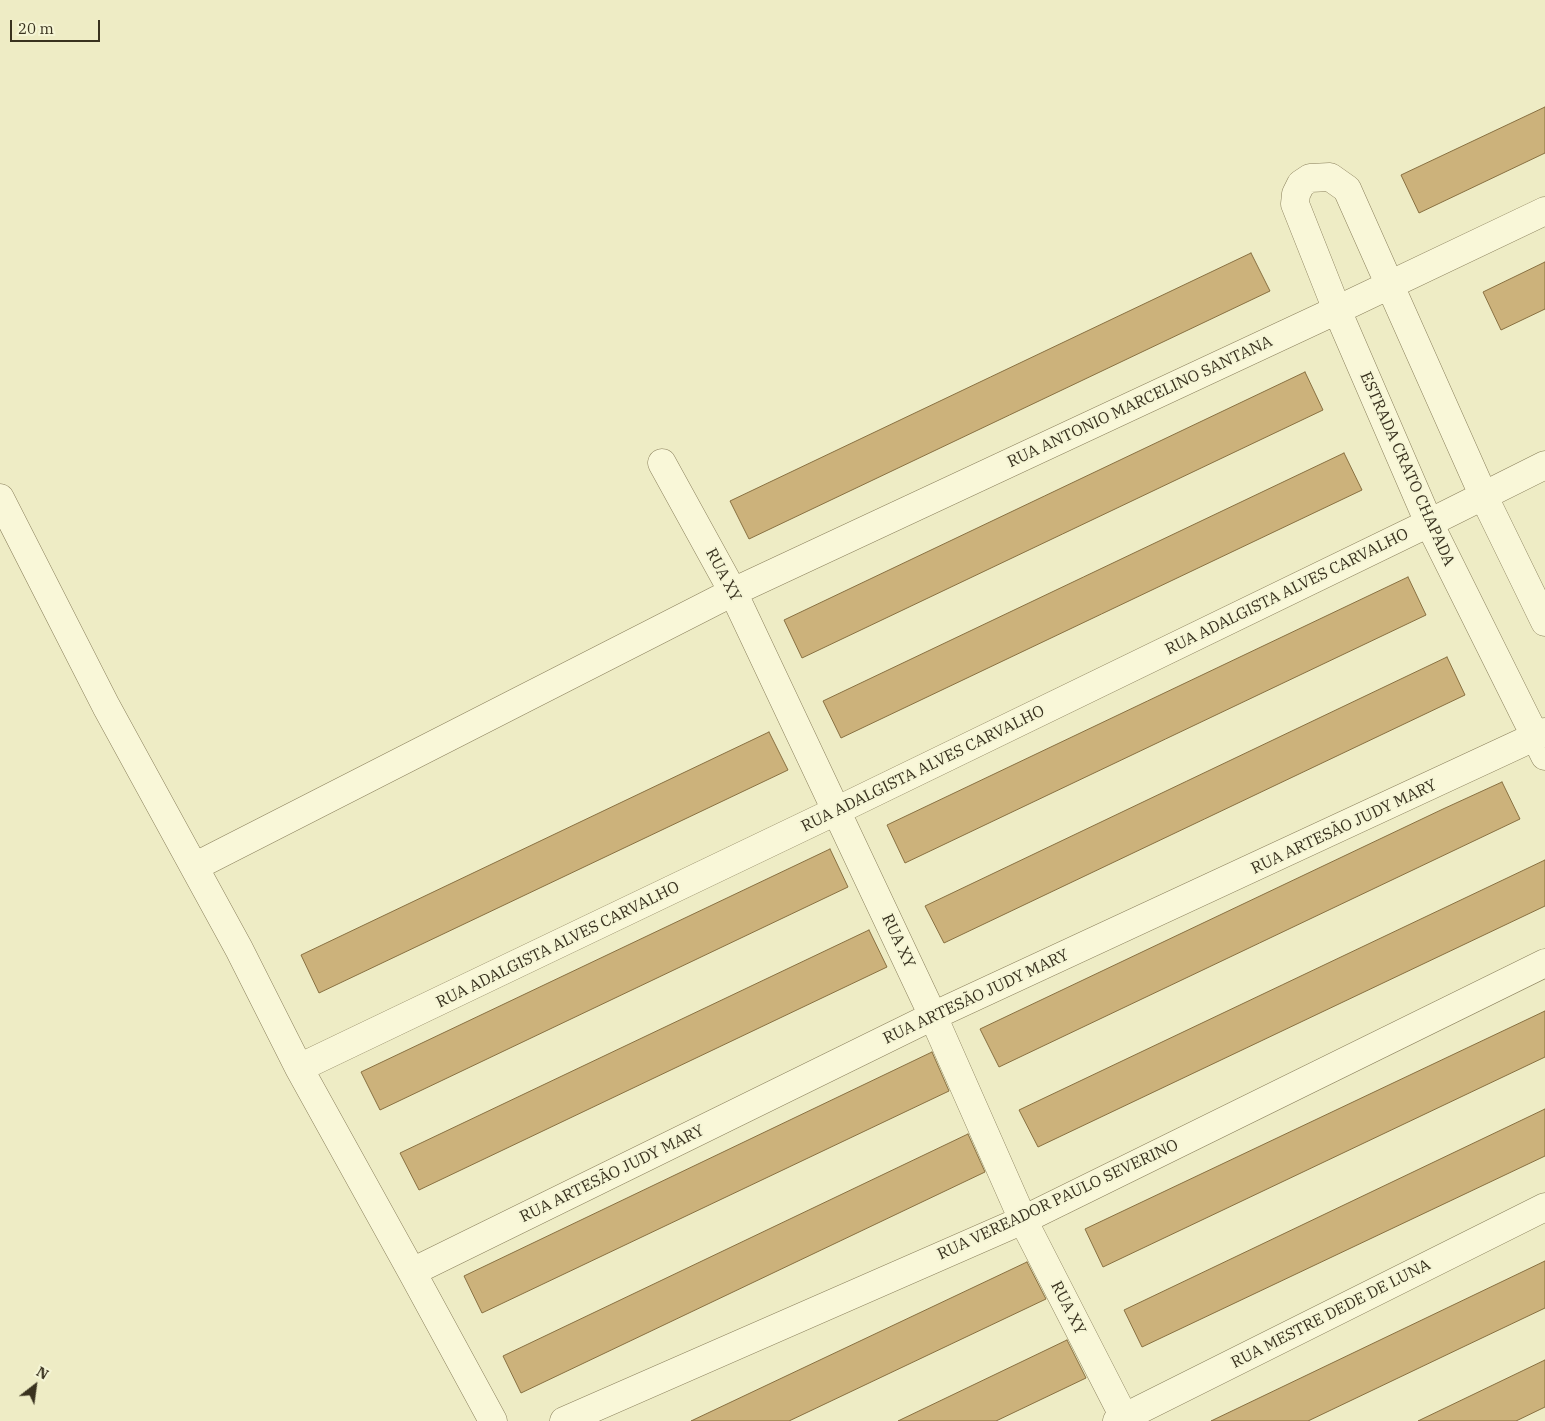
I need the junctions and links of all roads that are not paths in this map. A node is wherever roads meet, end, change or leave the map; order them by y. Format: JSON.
{"nodes":[{"id":1,"x":1545,"y":211,"type":"edge"},
{"id":2,"x":1390,"y":284,"type":"junction"},
{"id":3,"x":1337,"y":310,"type":"junction"},
{"id":4,"x":662,"y":463,"type":"dead end"},
{"id":5,"x":1545,"y":465,"type":"edge"},
{"id":6,"x":1484,"y":497,"type":"junction"},
{"id":7,"x":0,"y":498,"type":"edge"},
{"id":8,"x":1429,"y":523,"type":"junction"},
{"id":9,"x":733,"y":592,"type":"junction"},
{"id":10,"x":1545,"y":622,"type":"edge"},
{"id":11,"x":1542,"y":742,"type":"edge"},
{"id":12,"x":836,"y":812,"type":"junction"},
{"id":13,"x":194,"y":867,"type":"junction"},
{"id":14,"x":1545,"y":962,"type":"edge"},
{"id":15,"x":933,"y":1016,"type":"junction"},
{"id":16,"x":299,"y":1068,"type":"junction"},
{"id":17,"x":1545,"y":1207,"type":"edge"},
{"id":18,"x":1022,"y":1220,"type":"junction"},
{"id":19,"x":412,"y":1272,"type":"junction"},
{"id":20,"x":1123,"y":1420,"type":"edge"},
{"id":21,"x":492,"y":1421,"type":"edge"},
{"id":22,"x":564,"y":1421,"type":"edge"}],
"edges":[{"from":1,"to":2,"type":"street","name":"RUA ANTONIO MARCELINO SANTANA"},
{"from":2,"to":3,"type":"street","name":"RUA ANTONIO MARCELINO SANTANA"},
{"from":2,"to":3,"type":"street","name":"ESTRADA CRATO CHAPADA"},
{"from":2,"to":6,"type":"street"},
{"from":3,"to":8,"type":"street","name":"ESTRADA CRATO CHAPADA"},
{"from":3,"to":9,"type":"street","name":"RUA ANTONIO MARCELINO SANTANA"},
{"from":4,"to":9,"type":"street","name":"RUA XY"},
{"from":5,"to":6,"type":"street","name":"RUA ADALGISTA ALVES CARVALHO"},
{"from":6,"to":8,"type":"street","name":"RUA ADALGISTA ALVES CARVALHO"},
{"from":6,"to":10,"type":"street"},
{"from":7,"to":13,"type":"street"},
{"from":8,"to":11,"type":"street","name":"ESTRADA CRATO CHAPADA"},
{"from":8,"to":12,"type":"street","name":"RUA ADALGISTA ALVES CARVALHO"},
{"from":9,"to":12,"type":"street","name":"RUA XY"},
{"from":9,"to":13,"type":"street","name":"RUA ANTONIO MARCELINO SANTANA"},
{"from":11,"to":15,"type":"street","name":"RUA ARTESÃO JUDY MARY"},
{"from":12,"to":15,"type":"street","name":"RUA XY"},
{"from":12,"to":16,"type":"street","name":"RUA ADALGISTA ALVES CARVALHO"},
{"from":13,"to":16,"type":"street"},
{"from":14,"to":18,"type":"street","name":"RUA VEREADOR PAULO SEVERINO"},
{"from":15,"to":18,"type":"street","name":"RUA XY"},
{"from":15,"to":19,"type":"street","name":"RUA ARTESÃO JUDY MARY"},
{"from":16,"to":19,"type":"street"},
{"from":17,"to":20,"type":"street","name":"RUA MESTRE DEDE DE LUNA"},
{"from":18,"to":20,"type":"street","name":"RUA XY"},
{"from":18,"to":22,"type":"street","name":"RUA VEREADOR PAULO SEVERINO"},
{"from":19,"to":21,"type":"street"}]}
